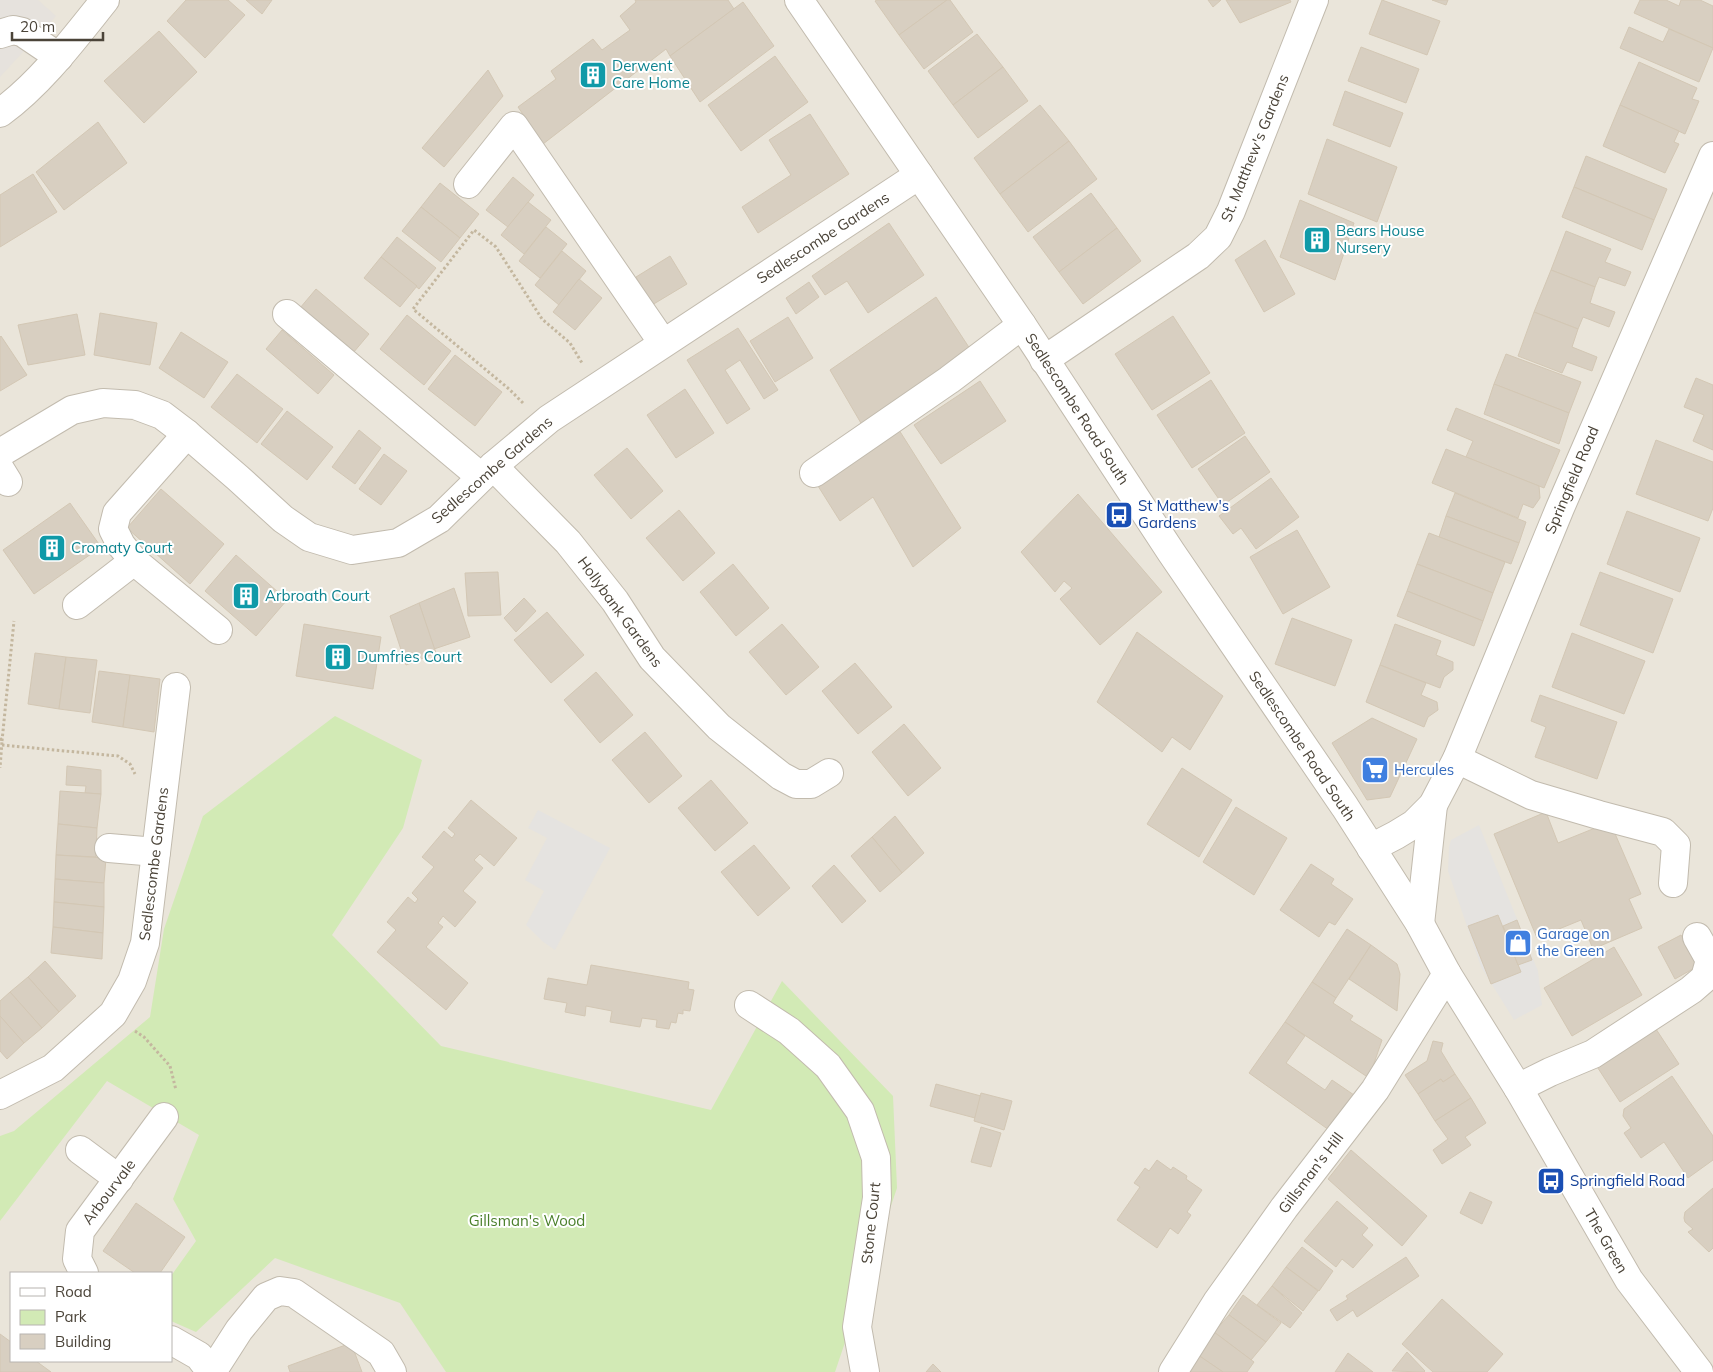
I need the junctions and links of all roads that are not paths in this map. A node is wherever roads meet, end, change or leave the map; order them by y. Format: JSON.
{"nodes":[{"id":1,"x":105,"y":0,"type":"edge"},
{"id":2,"x":799,"y":0,"type":"edge"},
{"id":3,"x":1314,"y":0,"type":"edge"},
{"id":4,"x":0,"y":34,"type":"edge"},
{"id":5,"x":59,"y":57,"type":"junction"},
{"id":6,"x":0,"y":113,"type":"edge"},
{"id":7,"x":1713,"y":156,"type":"edge"},
{"id":8,"x":919,"y":175,"type":"junction"},
{"id":9,"x":468,"y":184,"type":"dead end"},
{"id":10,"x":287,"y":314,"type":"dead end"},
{"id":11,"x":1022,"y":325,"type":"junction"},
{"id":12,"x":663,"y":343,"type":"junction"},
{"id":13,"x":1044,"y":360,"type":"junction"},
{"id":14,"x":187,"y":434,"type":"junction"},
{"id":15,"x":0,"y":453,"type":"edge"},
{"id":16,"x":487,"y":472,"type":"junction"},
{"id":17,"x":814,"y":473,"type":"dead end"},
{"id":18,"x":134,"y":561,"type":"junction"},
{"id":19,"x":77,"y":605,"type":"dead end"},
{"id":20,"x":218,"y":630,"type":"dead end"},
{"id":21,"x":176,"y":687,"type":"dead end"},
{"id":22,"x":1457,"y":759,"type":"junction"},
{"id":23,"x":829,"y":773,"type":"dead end"},
{"id":24,"x":1433,"y":805,"type":"junction"},
{"id":25,"x":108,"y":848,"type":"dead end"},
{"id":26,"x":1371,"y":848,"type":"junction"},
{"id":27,"x":156,"y":852,"type":"junction"},
{"id":28,"x":1673,"y":883,"type":"dead end"},
{"id":29,"x":1420,"y":924,"type":"junction"},
{"id":30,"x":1697,"y":937,"type":"dead end"},
{"id":31,"x":1446,"y":974,"type":"junction"},
{"id":32,"x":749,"y":1005,"type":"dead end"},
{"id":33,"x":1518,"y":1088,"type":"junction"},
{"id":34,"x":0,"y":1095,"type":"edge"},
{"id":35,"x":164,"y":1117,"type":"road end"},
{"id":36,"x":80,"y":1150,"type":"dead end"},
{"id":37,"x":119,"y":1179,"type":"junction"},
{"id":38,"x":84,"y":1272,"type":"edge"},
{"id":39,"x":172,"y":1341,"type":"edge"},
{"id":40,"x":212,"y":1372,"type":"edge"},
{"id":41,"x":392,"y":1372,"type":"edge"},
{"id":42,"x":865,"y":1372,"type":"edge"},
{"id":43,"x":1173,"y":1372,"type":"edge"},
{"id":44,"x":1699,"y":1372,"type":"edge"}],
"edges":[{"from":1,"to":5,"type":"street"},
{"from":2,"to":8,"type":"street","name":"Sedlescombe Road South"},
{"from":3,"to":13,"type":"street","name":"St. Matthew's Gardens"},
{"from":4,"to":5,"type":"street"},
{"from":5,"to":6,"type":"street"},
{"from":7,"to":22,"type":"street","name":"Springfield Road"},
{"from":8,"to":11,"type":"street","name":"Sedlescombe Road South"},
{"from":8,"to":12,"type":"street","name":"Sedlescombe Gardens"},
{"from":9,"to":12,"type":"street"},
{"from":10,"to":16,"type":"street","name":"Hollybank Gardens"},
{"from":11,"to":13,"type":"street","name":"Sedlescombe Road South"},
{"from":11,"to":17,"type":"street"},
{"from":12,"to":16,"type":"street","name":"Sedlescombe Gardens"},
{"from":13,"to":26,"type":"street","name":"Sedlescombe Road South"},
{"from":14,"to":15,"type":"street","name":"Sedlescombe Gardens"},
{"from":14,"to":16,"type":"street","name":"Sedlescombe Gardens"},
{"from":14,"to":18,"type":"street"},
{"from":16,"to":23,"type":"street","name":"Hollybank Gardens"},
{"from":18,"to":19,"type":"street"},
{"from":18,"to":20,"type":"street"},
{"from":21,"to":27,"type":"street","name":"Sedlescombe Gardens"},
{"from":22,"to":24,"type":"street","name":"Springfield Road"},
{"from":22,"to":28,"type":"street"},
{"from":24,"to":26,"type":"street","name":"Springfield Road"},
{"from":24,"to":29,"type":"street","name":"Springfield Road"},
{"from":25,"to":27,"type":"street"},
{"from":26,"to":29,"type":"street","name":"Sedlescombe Road South"},
{"from":27,"to":34,"type":"street","name":"Sedlescombe Gardens"},
{"from":29,"to":31,"type":"street","name":"Sedlescombe Road South"},
{"from":30,"to":33,"type":"street"},
{"from":31,"to":33,"type":"street","name":"The Green"},
{"from":31,"to":43,"type":"street","name":"Gillsman's Hill"},
{"from":32,"to":42,"type":"street","name":"Stone Court"},
{"from":33,"to":44,"type":"street","name":"The Green"},
{"from":35,"to":37,"type":"street","name":"Arbourvale"},
{"from":36,"to":37,"type":"street"},
{"from":37,"to":38,"type":"street","name":"Arbourvale"},
{"from":39,"to":40,"type":"street"},
{"from":40,"to":41,"type":"street"}]}
